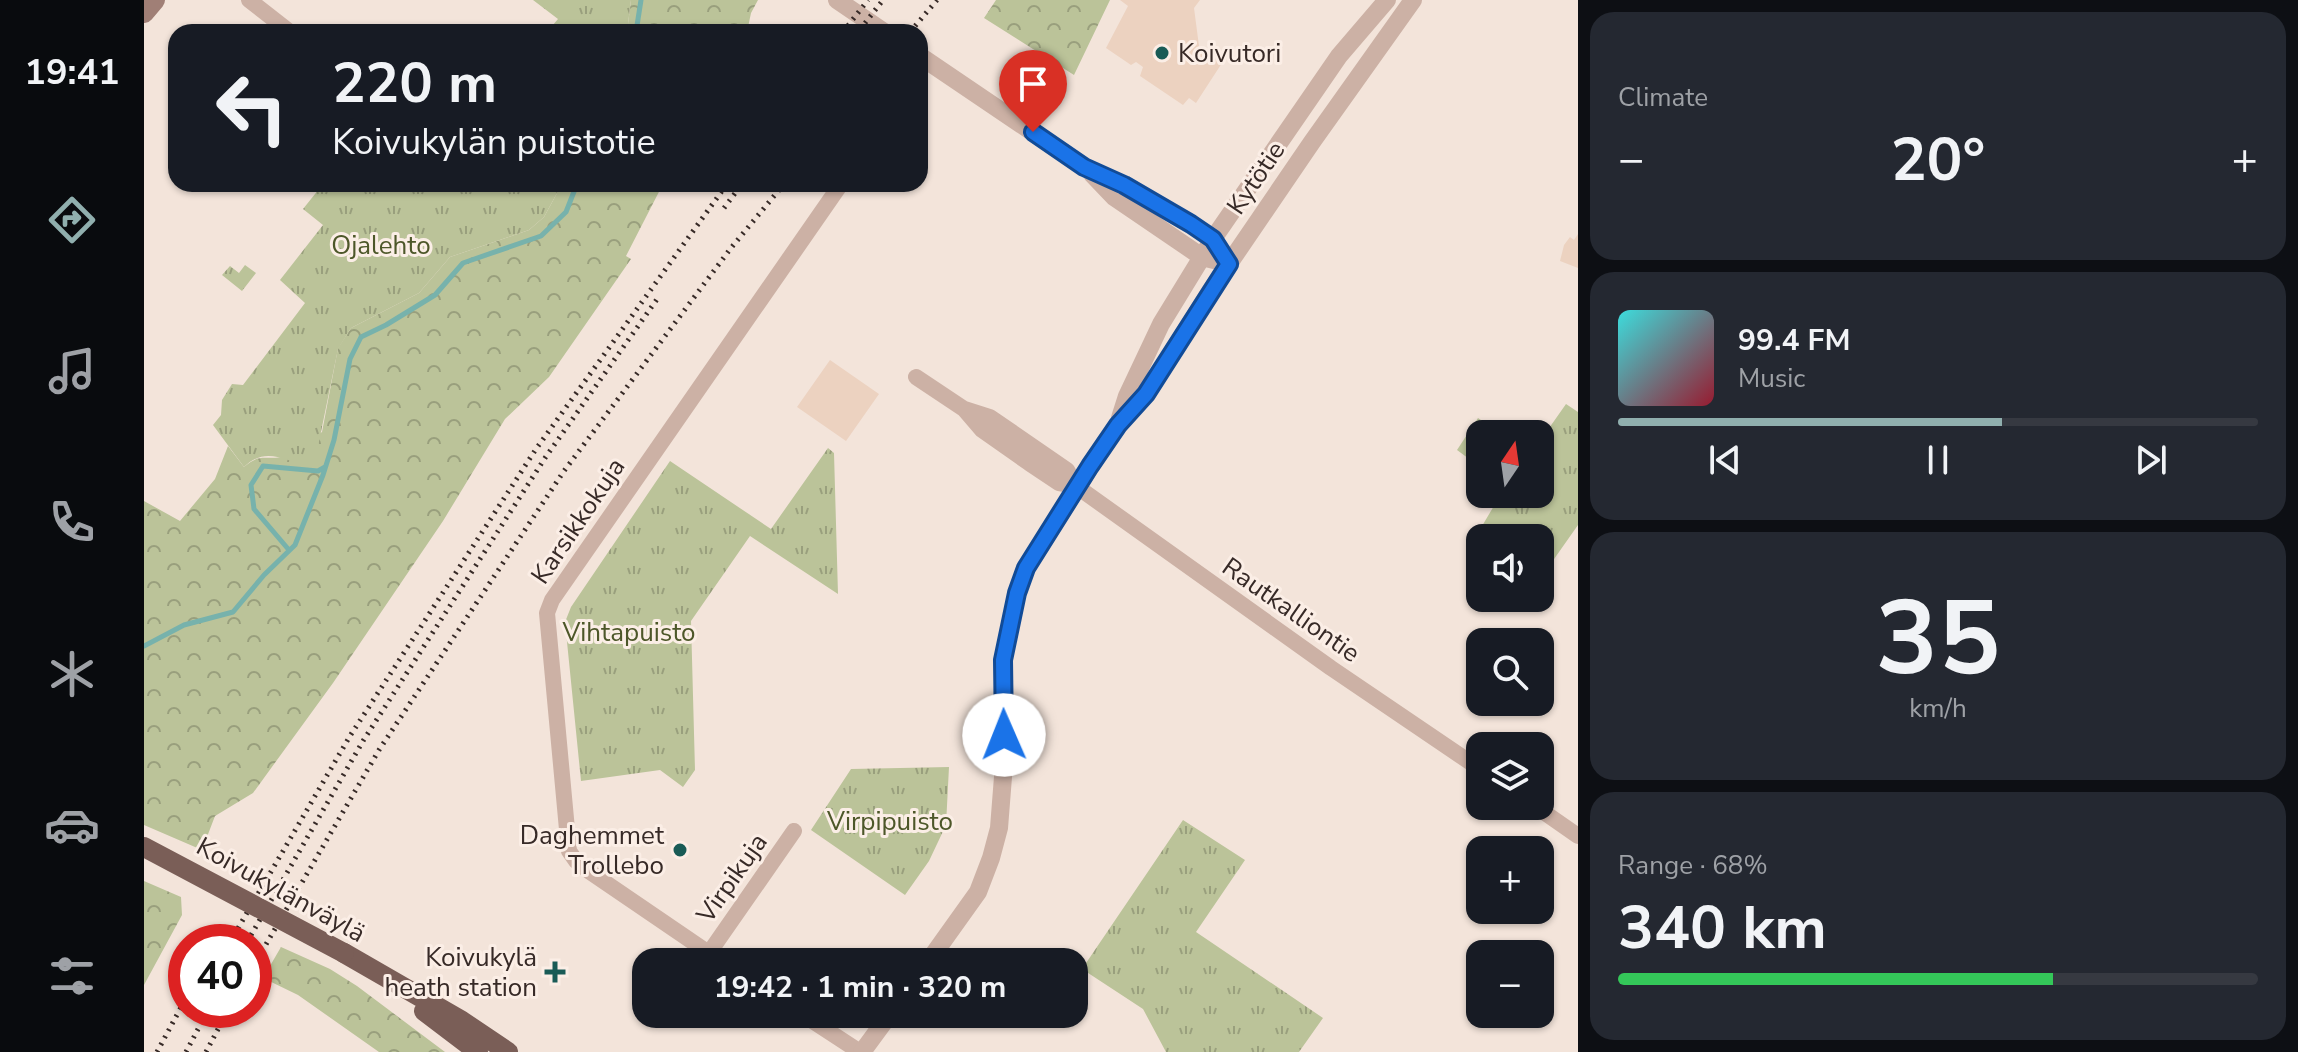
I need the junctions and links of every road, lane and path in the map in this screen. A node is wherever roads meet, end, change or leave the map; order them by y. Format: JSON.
{"nodes":[{"id":1,"x":155,"y":0,"type":"edge"},
{"id":2,"x":249,"y":0,"type":"edge"},
{"id":3,"x":837,"y":0,"type":"edge"},
{"id":4,"x":1387,"y":0,"type":"edge"},
{"id":5,"x":1413,"y":0,"type":"edge"},
{"id":6,"x":144,"y":13,"type":"edge"},
{"id":7,"x":280,"y":24,"type":"edge"},
{"id":8,"x":872,"y":24,"type":"edge"},
{"id":9,"x":928,"y":61,"type":"edge"},
{"id":10,"x":1084,"y":167,"type":"junction"},
{"id":11,"x":835,"y":192,"type":"edge"},
{"id":12,"x":1213,"y":239,"type":"junction"},
{"id":13,"x":1202,"y":257,"type":"junction"},
{"id":14,"x":1229,"y":264,"type":"junction"},
{"id":15,"x":916,"y":377,"type":"dead end"},
{"id":16,"x":1118,"y":425,"type":"junction"},
{"id":17,"x":1076,"y":486,"type":"junction"},
{"id":18,"x":1466,"y":760,"type":"edge"},
{"id":19,"x":1554,"y":819,"type":"edge"},
{"id":20,"x":794,"y":831,"type":"dead end"},
{"id":21,"x":1578,"y":836,"type":"edge"},
{"id":22,"x":144,"y":847,"type":"edge"},
{"id":23,"x":703,"y":948,"type":"edge"},
{"id":24,"x":722,"y":948,"type":"edge"},
{"id":25,"x":938,"y":948,"type":"edge"},
{"id":26,"x":391,"y":982,"type":"junction"},
{"id":27,"x":824,"y":1028,"type":"edge"},
{"id":28,"x":879,"y":1028,"type":"edge"},
{"id":29,"x":478,"y":1052,"type":"edge"},
{"id":30,"x":508,"y":1052,"type":"edge"},
{"id":31,"x":861,"y":1052,"type":"edge"}],
"edges":[{"from":1,"to":6,"type":"main road"},
{"from":2,"to":7,"type":"street"},
{"from":3,"to":8,"type":"street"},
{"from":4,"to":12,"type":"street","name":"Kytötie"},
{"from":5,"to":14,"type":"street","name":"Kytötie"},
{"from":9,"to":10,"type":"street"},
{"from":10,"to":12,"type":"street"},
{"from":10,"to":13,"type":"street"},
{"from":11,"to":23,"type":"street","name":"Karsikkokuja"},
{"from":12,"to":13,"type":"street","name":"Kytötie"},
{"from":12,"to":14,"type":"street"},
{"from":13,"to":14,"type":"street"},
{"from":13,"to":16,"type":"street","name":"Kytötie"},
{"from":14,"to":16,"type":"street","name":"Kytötie"},
{"from":15,"to":17,"type":"street","name":"Rautkalliontie"},
{"from":16,"to":17,"type":"street","name":"Kytötie"},
{"from":17,"to":18,"type":"street","name":"Rautkalliontie"},
{"from":17,"to":25,"type":"street","name":"Kytötie"},
{"from":19,"to":21,"type":"street"},
{"from":20,"to":24,"type":"street","name":"Virpikuja"},
{"from":22,"to":26,"type":"main road","name":"Koivukylänväylä","bridge":true},
{"from":26,"to":29,"type":"main road","name":"Koivukylänväylä"},
{"from":26,"to":30,"type":"main road","name":"Koivukylänväylä"},
{"from":27,"to":31,"type":"street"},
{"from":28,"to":31,"type":"street"}]}
